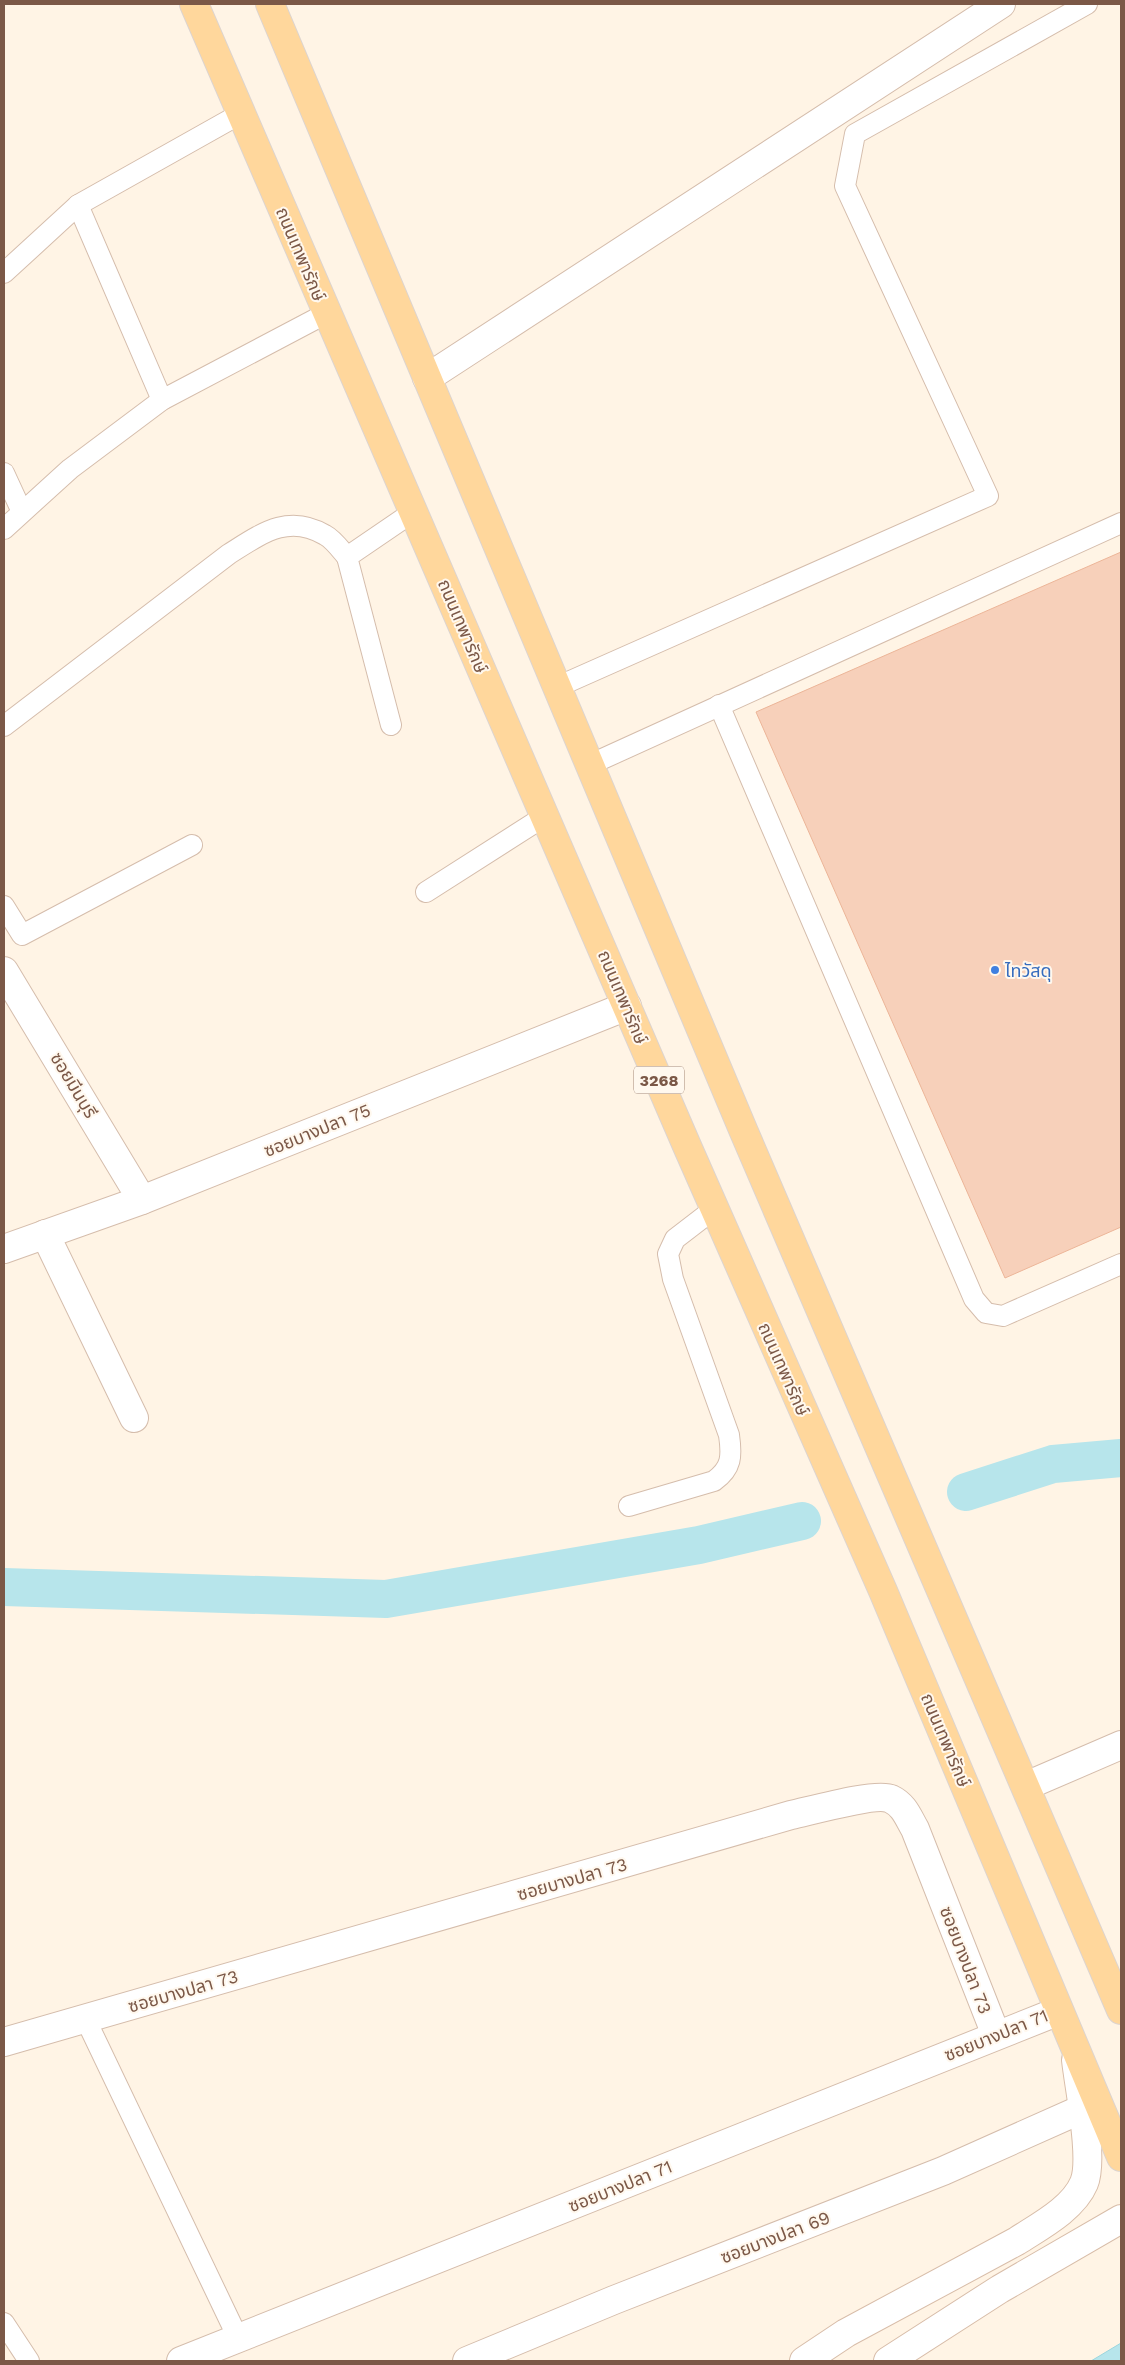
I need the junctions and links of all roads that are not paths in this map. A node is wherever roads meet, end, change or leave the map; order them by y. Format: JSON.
{"nodes":[{"id":1,"x":194,"y":4,"type":"edge"},
{"id":2,"x":270,"y":4,"type":"edge"},
{"id":3,"x":1001,"y":4,"type":"edge"},
{"id":4,"x":1087,"y":4,"type":"edge"},
{"id":5,"x":240,"y":114,"type":"junction"},
{"id":6,"x":78,"y":205,"type":"junction"},
{"id":7,"x":4,"y":274,"type":"edge"},
{"id":8,"x":327,"y":313,"type":"junction"},
{"id":9,"x":427,"y":378,"type":"junction"},
{"id":10,"x":162,"y":400,"type":"junction"},
{"id":11,"x":4,"y":473,"type":"edge"},
{"id":12,"x":22,"y":512,"type":"junction"},
{"id":13,"x":413,"y":512,"type":"junction"},
{"id":14,"x":1121,"y":522,"type":"edge"},
{"id":15,"x":4,"y":529,"type":"edge"},
{"id":16,"x":347,"y":557,"type":"junction"},
{"id":17,"x":557,"y":687,"type":"junction"},
{"id":18,"x":719,"y":705,"type":"junction"},
{"id":19,"x":391,"y":725,"type":"dead end"},
{"id":20,"x":4,"y":726,"type":"edge"},
{"id":21,"x":589,"y":764,"type":"junction"},
{"id":22,"x":545,"y":816,"type":"junction"},
{"id":23,"x":192,"y":845,"type":"dead end"},
{"id":24,"x":426,"y":892,"type":"dead end"},
{"id":25,"x":4,"y":906,"type":"edge"},
{"id":26,"x":4,"y":971,"type":"edge"},
{"id":27,"x":627,"y":1006,"type":"junction"},
{"id":28,"x":142,"y":1200,"type":"junction"},
{"id":29,"x":714,"y":1208,"type":"junction"},
{"id":30,"x":45,"y":1234,"type":"junction"},
{"id":31,"x":4,"y":1249,"type":"edge"},
{"id":32,"x":1121,"y":1264,"type":"edge"},
{"id":33,"x":134,"y":1418,"type":"dead end"},
{"id":34,"x":629,"y":1506,"type":"dead end"},
{"id":35,"x":1121,"y":1745,"type":"edge"},
{"id":36,"x":1026,"y":1786,"type":"junction"},
{"id":37,"x":1114,"y":1969,"type":"edge"},
{"id":38,"x":1120,"y":2004,"type":"edge"},
{"id":39,"x":1059,"y":2011,"type":"junction"},
{"id":40,"x":86,"y":2020,"type":"junction"},
{"id":41,"x":996,"y":2035,"type":"junction"},
{"id":42,"x":1073,"y":2040,"type":"junction"},
{"id":43,"x":4,"y":2042,"type":"edge"},
{"id":44,"x":1082,"y":2109,"type":"junction"},
{"id":45,"x":1121,"y":2158,"type":"edge"},
{"id":46,"x":1121,"y":2219,"type":"edge"},
{"id":47,"x":4,"y":2323,"type":"edge"},
{"id":48,"x":238,"y":2338,"type":"junction"},
{"id":49,"x":29,"y":2361,"type":"edge"},
{"id":50,"x":181,"y":2361,"type":"edge"},
{"id":51,"x":467,"y":2361,"type":"edge"},
{"id":52,"x":804,"y":2361,"type":"edge"},
{"id":53,"x":888,"y":2361,"type":"edge"}],
"edges":[{"from":1,"to":5,"type":"main road","name":"ถนนเทพารักษ์","number":"3268"},
{"from":2,"to":9,"type":"main road"},
{"from":3,"to":9,"type":"street"},
{"from":4,"to":17,"type":"lane"},
{"from":5,"to":6,"type":"lane"},
{"from":5,"to":8,"type":"main road","name":"ถนนเทพารักษ์","number":"3268"},
{"from":6,"to":7,"type":"lane"},
{"from":6,"to":10,"type":"lane"},
{"from":8,"to":10,"type":"lane"},
{"from":8,"to":13,"type":"main road","name":"ถนนเทพารักษ์","number":"3268"},
{"from":9,"to":17,"type":"main road"},
{"from":10,"to":12,"type":"lane"},
{"from":11,"to":12,"type":"lane"},
{"from":12,"to":15,"type":"lane"},
{"from":13,"to":16,"type":"lane"},
{"from":13,"to":22,"type":"main road","name":"ถนนเทพารักษ์","number":"3268"},
{"from":14,"to":18,"type":"lane"},
{"from":16,"to":19,"type":"lane"},
{"from":16,"to":20,"type":"lane"},
{"from":17,"to":21,"type":"main road"},
{"from":18,"to":21,"type":"lane"},
{"from":18,"to":32,"type":"lane"},
{"from":21,"to":36,"type":"main road"},
{"from":22,"to":24,"type":"lane"},
{"from":22,"to":27,"type":"main road","name":"ถนนเทพารักษ์","number":"3268"},
{"from":23,"to":25,"type":"lane"},
{"from":26,"to":28,"type":"street","name":"ซอยมีนบุรี"},
{"from":27,"to":28,"type":"street","name":"ซอยบางปลา 75"},
{"from":27,"to":29,"type":"main road","name":"ถนนเทพารักษ์","number":"3268"},
{"from":28,"to":30,"type":"street","name":"ซอยบางปลา 75"},
{"from":29,"to":34,"type":"lane"},
{"from":29,"to":39,"type":"main road","name":"ถนนเทพารักษ์","number":"3268"},
{"from":30,"to":31,"type":"street","name":"ซอยบางปลา 75"},
{"from":30,"to":33,"type":"street"},
{"from":35,"to":36,"type":"street"},
{"from":36,"to":37,"type":"main road"},
{"from":37,"to":38,"type":"main road"},
{"from":39,"to":41,"type":"street","name":"ซอยบางปลา 71"},
{"from":39,"to":42,"type":"main road","name":"ถนนเทพารักษ์","number":"3268"},
{"from":40,"to":41,"type":"street","name":"ซอยบางปลา 73"},
{"from":40,"to":43,"type":"street","name":"ซอยบางปลา 73"},
{"from":40,"to":48,"type":"lane"},
{"from":41,"to":48,"type":"street","name":"ซอยบางปลา 71"},
{"from":42,"to":44,"type":"street"},
{"from":42,"to":45,"type":"main road","name":"ถนนเทพารักษ์","number":"3268"},
{"from":44,"to":51,"type":"street","name":"ซอยบางปลา 69"},
{"from":44,"to":52,"type":"street"},
{"from":46,"to":53,"type":"street"},
{"from":47,"to":49,"type":"lane"},
{"from":48,"to":50,"type":"street","name":"ซอยบางปลา 71"}]}
